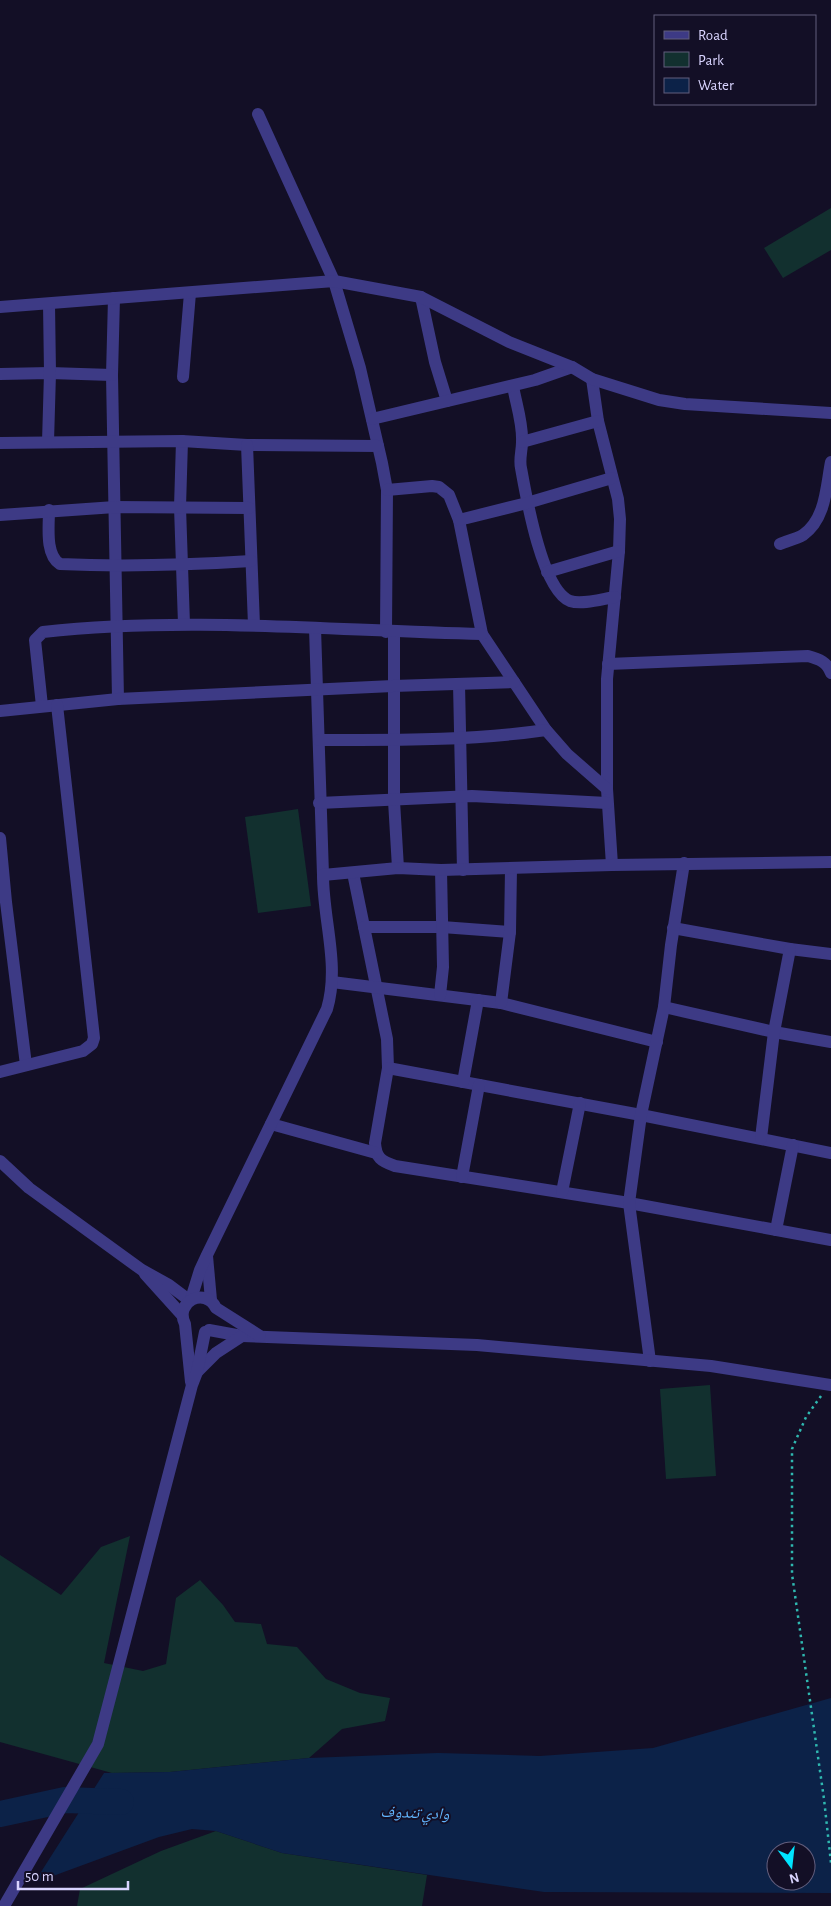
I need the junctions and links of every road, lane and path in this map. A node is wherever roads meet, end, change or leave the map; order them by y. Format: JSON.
{"nodes":[{"id":1,"x":258,"y":114,"type":"dead end"},
{"id":2,"x":334,"y":281,"type":"junction"},
{"id":3,"x":190,"y":293,"type":"junction"},
{"id":4,"x":421,"y":297,"type":"junction"},
{"id":5,"x":114,"y":298,"type":"junction"},
{"id":6,"x":49,"y":304,"type":"junction"},
{"id":7,"x":0,"y":306,"type":"edge"},
{"id":8,"x":572,"y":367,"type":"junction"},
{"id":9,"x":50,"y":373,"type":"junction"},
{"id":10,"x":0,"y":374,"type":"edge"},
{"id":11,"x":112,"y":375,"type":"junction"},
{"id":12,"x":183,"y":376,"type":"dead end"},
{"id":13,"x":592,"y":379,"type":"junction"},
{"id":14,"x":513,"y":386,"type":"junction"},
{"id":15,"x":446,"y":401,"type":"junction"},
{"id":16,"x":831,"y":413,"type":"edge"},
{"id":17,"x":372,"y":419,"type":"junction"},
{"id":18,"x":598,"y":421,"type":"junction"},
{"id":19,"x":114,"y":441,"type":"junction"},
{"id":20,"x":182,"y":441,"type":"junction"},
{"id":21,"x":48,"y":442,"type":"junction"},
{"id":22,"x":522,"y":442,"type":"junction"},
{"id":23,"x":0,"y":444,"type":"edge"},
{"id":24,"x":247,"y":445,"type":"junction"},
{"id":25,"x":378,"y":446,"type":"junction"},
{"id":26,"x":831,"y":462,"type":"edge"},
{"id":27,"x":612,"y":478,"type":"junction"},
{"id":28,"x":387,"y":490,"type":"junction"},
{"id":29,"x":527,"y":503,"type":"junction"},
{"id":30,"x":116,"y":507,"type":"junction"},
{"id":31,"x":180,"y":507,"type":"junction"},
{"id":32,"x":249,"y":508,"type":"junction"},
{"id":33,"x":49,"y":510,"type":"junction"},
{"id":34,"x":0,"y":515,"type":"edge"},
{"id":35,"x":460,"y":520,"type":"junction"},
{"id":36,"x":780,"y":544,"type":"dead end"},
{"id":37,"x":619,"y":551,"type":"junction"},
{"id":38,"x":251,"y":561,"type":"junction"},
{"id":39,"x":181,"y":565,"type":"junction"},
{"id":40,"x":116,"y":566,"type":"junction"},
{"id":41,"x":547,"y":572,"type":"junction"},
{"id":42,"x":615,"y":597,"type":"junction"},
{"id":43,"x":184,"y":624,"type":"junction"},
{"id":44,"x":254,"y":625,"type":"junction"},
{"id":45,"x":117,"y":626,"type":"junction"},
{"id":46,"x":315,"y":628,"type":"junction"},
{"id":47,"x":390,"y":632,"type":"junction"},
{"id":48,"x":482,"y":634,"type":"junction"},
{"id":49,"x":608,"y":664,"type":"junction"},
{"id":50,"x":831,"y":673,"type":"edge"},
{"id":51,"x":514,"y":682,"type":"junction"},
{"id":52,"x":459,"y":684,"type":"junction"},
{"id":53,"x":393,"y":686,"type":"junction"},
{"id":54,"x":316,"y":690,"type":"junction"},
{"id":55,"x":118,"y":699,"type":"junction"},
{"id":56,"x":57,"y":705,"type":"junction"},
{"id":57,"x":42,"y":706,"type":"junction"},
{"id":58,"x":0,"y":711,"type":"edge"},
{"id":59,"x":546,"y":730,"type":"junction"},
{"id":60,"x":459,"y":739,"type":"junction"},
{"id":61,"x":319,"y":740,"type":"junction"},
{"id":62,"x":395,"y":740,"type":"junction"},
{"id":63,"x":607,"y":789,"type":"junction"},
{"id":64,"x":460,"y":797,"type":"junction"},
{"id":65,"x":394,"y":801,"type":"junction"},
{"id":66,"x":320,"y":803,"type":"junction"},
{"id":67,"x":607,"y":803,"type":"junction"},
{"id":68,"x":0,"y":838,"type":"edge"},
{"id":69,"x":831,"y":862,"type":"edge"},
{"id":70,"x":684,"y":864,"type":"junction"},
{"id":71,"x":612,"y":865,"type":"junction"},
{"id":72,"x":398,"y":868,"type":"junction"},
{"id":73,"x":510,"y":869,"type":"junction"},
{"id":74,"x":441,"y":870,"type":"junction"},
{"id":75,"x":463,"y":870,"type":"junction"},
{"id":76,"x":353,"y":873,"type":"junction"},
{"id":77,"x":323,"y":875,"type":"junction"},
{"id":78,"x":364,"y":926,"type":"junction"},
{"id":79,"x":442,"y":927,"type":"junction"},
{"id":80,"x":673,"y":928,"type":"junction"},
{"id":81,"x":510,"y":932,"type":"junction"},
{"id":82,"x":790,"y":949,"type":"junction"},
{"id":83,"x":831,"y":954,"type":"edge"},
{"id":84,"x":332,"y":982,"type":"junction"},
{"id":85,"x":376,"y":988,"type":"junction"},
{"id":86,"x":440,"y":995,"type":"junction"},
{"id":87,"x":478,"y":1000,"type":"junction"},
{"id":88,"x":501,"y":1003,"type":"junction"},
{"id":89,"x":664,"y":1007,"type":"junction"},
{"id":90,"x":774,"y":1032,"type":"junction"},
{"id":91,"x":657,"y":1042,"type":"junction"},
{"id":92,"x":831,"y":1042,"type":"edge"},
{"id":93,"x":26,"y":1065,"type":"junction"},
{"id":94,"x":388,"y":1068,"type":"junction"},
{"id":95,"x":0,"y":1072,"type":"edge"},
{"id":96,"x":463,"y":1082,"type":"junction"},
{"id":97,"x":479,"y":1085,"type":"junction"},
{"id":98,"x":580,"y":1103,"type":"junction"},
{"id":99,"x":641,"y":1115,"type":"junction"},
{"id":100,"x":271,"y":1124,"type":"junction"},
{"id":101,"x":761,"y":1138,"type":"junction"},
{"id":102,"x":793,"y":1145,"type":"junction"},
{"id":103,"x":376,"y":1153,"type":"junction"},
{"id":104,"x":831,"y":1153,"type":"edge"},
{"id":105,"x":0,"y":1162,"type":"edge"},
{"id":106,"x":462,"y":1176,"type":"junction"},
{"id":107,"x":562,"y":1192,"type":"junction"},
{"id":108,"x":629,"y":1203,"type":"junction"},
{"id":109,"x":776,"y":1230,"type":"junction"},
{"id":110,"x":831,"y":1240,"type":"edge"},
{"id":111,"x":207,"y":1254,"type":"junction"},
{"id":112,"x":142,"y":1270,"type":"junction"},
{"id":113,"x":190,"y":1300,"type":"junction"},
{"id":114,"x":214,"y":1304,"type":"junction"},
{"id":115,"x":183,"y":1320,"type":"junction"},
{"id":116,"x":207,"y":1331,"type":"junction"},
{"id":117,"x":242,"y":1336,"type":"junction"},
{"id":118,"x":262,"y":1337,"type":"junction"},
{"id":119,"x":650,"y":1361,"type":"junction"},
{"id":120,"x":197,"y":1372,"type":"junction"},
{"id":121,"x":831,"y":1383,"type":"edge"},
{"id":122,"x":192,"y":1385,"type":"junction"},
{"id":123,"x":831,"y":1863,"type":"edge"},
{"id":124,"x":4,"y":1906,"type":"edge"}],
"edges":[{"from":1,"to":2,"type":"street"},
{"from":2,"to":3,"type":"street"},
{"from":2,"to":4,"type":"street"},
{"from":2,"to":17,"type":"street"},
{"from":3,"to":5,"type":"street"},
{"from":3,"to":12,"type":"street"},
{"from":4,"to":8,"type":"street"},
{"from":4,"to":15,"type":"street"},
{"from":5,"to":6,"type":"street"},
{"from":5,"to":11,"type":"street"},
{"from":6,"to":7,"type":"street"},
{"from":6,"to":9,"type":"street"},
{"from":8,"to":13,"type":"street"},
{"from":8,"to":14,"type":"street"},
{"from":9,"to":10,"type":"street"},
{"from":9,"to":11,"type":"street"},
{"from":9,"to":21,"type":"street"},
{"from":11,"to":19,"type":"street"},
{"from":13,"to":16,"type":"street"},
{"from":13,"to":18,"type":"street"},
{"from":14,"to":15,"type":"street"},
{"from":14,"to":22,"type":"street"},
{"from":15,"to":17,"type":"street"},
{"from":17,"to":25,"type":"street"},
{"from":18,"to":22,"type":"street"},
{"from":18,"to":27,"type":"street"},
{"from":19,"to":20,"type":"street"},
{"from":19,"to":21,"type":"street"},
{"from":19,"to":30,"type":"street"},
{"from":20,"to":24,"type":"street"},
{"from":20,"to":31,"type":"street"},
{"from":21,"to":23,"type":"street"},
{"from":22,"to":29,"type":"street"},
{"from":24,"to":25,"type":"street"},
{"from":24,"to":32,"type":"street"},
{"from":25,"to":28,"type":"street"},
{"from":26,"to":36,"type":"street"},
{"from":27,"to":29,"type":"street"},
{"from":27,"to":37,"type":"street"},
{"from":28,"to":35,"type":"street"},
{"from":28,"to":47,"type":"street"},
{"from":29,"to":35,"type":"street"},
{"from":29,"to":41,"type":"street"},
{"from":30,"to":31,"type":"street"},
{"from":30,"to":33,"type":"street"},
{"from":30,"to":40,"type":"street"},
{"from":31,"to":32,"type":"street"},
{"from":31,"to":39,"type":"street"},
{"from":32,"to":38,"type":"street"},
{"from":33,"to":34,"type":"street"},
{"from":33,"to":40,"type":"street"},
{"from":35,"to":48,"type":"street"},
{"from":37,"to":41,"type":"street"},
{"from":37,"to":42,"type":"street"},
{"from":38,"to":39,"type":"street"},
{"from":38,"to":44,"type":"street"},
{"from":39,"to":40,"type":"street"},
{"from":39,"to":43,"type":"street"},
{"from":40,"to":45,"type":"street"},
{"from":41,"to":42,"type":"street"},
{"from":42,"to":49,"type":"street"},
{"from":43,"to":44,"type":"street"},
{"from":43,"to":45,"type":"street"},
{"from":44,"to":46,"type":"street"},
{"from":45,"to":55,"type":"street"},
{"from":45,"to":57,"type":"street"},
{"from":46,"to":47,"type":"street"},
{"from":46,"to":54,"type":"street"},
{"from":47,"to":48,"type":"street"},
{"from":47,"to":53,"type":"street"},
{"from":48,"to":51,"type":"street"},
{"from":49,"to":50,"type":"street"},
{"from":49,"to":63,"type":"street"},
{"from":51,"to":52,"type":"street"},
{"from":51,"to":59,"type":"street"},
{"from":52,"to":53,"type":"street"},
{"from":52,"to":60,"type":"street"},
{"from":53,"to":54,"type":"street"},
{"from":53,"to":62,"type":"street"},
{"from":54,"to":55,"type":"street"},
{"from":54,"to":61,"type":"street"},
{"from":55,"to":56,"type":"street"},
{"from":56,"to":57,"type":"street"},
{"from":56,"to":93,"type":"street"},
{"from":57,"to":58,"type":"street"},
{"from":59,"to":60,"type":"street"},
{"from":59,"to":63,"type":"street"},
{"from":60,"to":62,"type":"street"},
{"from":60,"to":64,"type":"street"},
{"from":61,"to":62,"type":"street"},
{"from":61,"to":66,"type":"street"},
{"from":62,"to":65,"type":"street"},
{"from":63,"to":67,"type":"street"},
{"from":64,"to":65,"type":"street"},
{"from":64,"to":67,"type":"street"},
{"from":64,"to":75,"type":"street"},
{"from":65,"to":66,"type":"street"},
{"from":65,"to":72,"type":"street"},
{"from":66,"to":77,"type":"street"},
{"from":67,"to":71,"type":"street"},
{"from":68,"to":93,"type":"street"},
{"from":69,"to":70,"type":"street"},
{"from":70,"to":71,"type":"street"},
{"from":70,"to":80,"type":"street"},
{"from":71,"to":73,"type":"street"},
{"from":72,"to":74,"type":"street"},
{"from":72,"to":76,"type":"street"},
{"from":73,"to":75,"type":"street"},
{"from":73,"to":81,"type":"street"},
{"from":74,"to":75,"type":"street"},
{"from":74,"to":79,"type":"street"},
{"from":76,"to":77,"type":"street"},
{"from":76,"to":78,"type":"street"},
{"from":77,"to":84,"type":"street"},
{"from":78,"to":79,"type":"street"},
{"from":78,"to":85,"type":"street"},
{"from":79,"to":81,"type":"street"},
{"from":79,"to":86,"type":"street"},
{"from":80,"to":82,"type":"street"},
{"from":80,"to":89,"type":"street"},
{"from":81,"to":88,"type":"street"},
{"from":82,"to":83,"type":"street"},
{"from":82,"to":90,"type":"street"},
{"from":84,"to":85,"type":"street"},
{"from":84,"to":100,"type":"street"},
{"from":85,"to":86,"type":"street"},
{"from":85,"to":94,"type":"street"},
{"from":86,"to":87,"type":"street"},
{"from":87,"to":88,"type":"street"},
{"from":87,"to":96,"type":"street"},
{"from":88,"to":91,"type":"street"},
{"from":89,"to":90,"type":"street"},
{"from":89,"to":91,"type":"street"},
{"from":90,"to":92,"type":"street"},
{"from":90,"to":101,"type":"street"},
{"from":91,"to":99,"type":"street"},
{"from":93,"to":95,"type":"street"},
{"from":94,"to":96,"type":"street"},
{"from":94,"to":103,"type":"street"},
{"from":96,"to":97,"type":"street"},
{"from":97,"to":98,"type":"street"},
{"from":97,"to":106,"type":"street"},
{"from":98,"to":99,"type":"street"},
{"from":98,"to":107,"type":"street"},
{"from":99,"to":101,"type":"street"},
{"from":99,"to":108,"type":"street"},
{"from":100,"to":103,"type":"street"},
{"from":100,"to":111,"type":"street"},
{"from":101,"to":102,"type":"street"},
{"from":102,"to":104,"type":"street"},
{"from":102,"to":109,"type":"street"},
{"from":103,"to":106,"type":"street"},
{"from":105,"to":112,"type":"street"},
{"from":106,"to":107,"type":"street"},
{"from":107,"to":108,"type":"street"},
{"from":108,"to":109,"type":"street"},
{"from":108,"to":119,"type":"street"},
{"from":109,"to":110,"type":"street"},
{"from":111,"to":113,"type":"street"},
{"from":111,"to":114,"type":"street"},
{"from":112,"to":113,"type":"street"},
{"from":112,"to":115,"type":"street"},
{"from":113,"to":114,"type":"street"},
{"from":113,"to":115,"type":"street"},
{"from":114,"to":116,"type":"street"},
{"from":114,"to":118,"type":"street"},
{"from":115,"to":116,"type":"street"},
{"from":115,"to":122,"type":"street"},
{"from":116,"to":117,"type":"street"},
{"from":116,"to":120,"type":"street"},
{"from":117,"to":118,"type":"street"},
{"from":117,"to":120,"type":"street"},
{"from":118,"to":119,"type":"street"},
{"from":119,"to":121,"type":"street"},
{"from":120,"to":122,"type":"street"},
{"from":121,"to":123,"type":"path"},
{"from":122,"to":124,"type":"street"}]}
